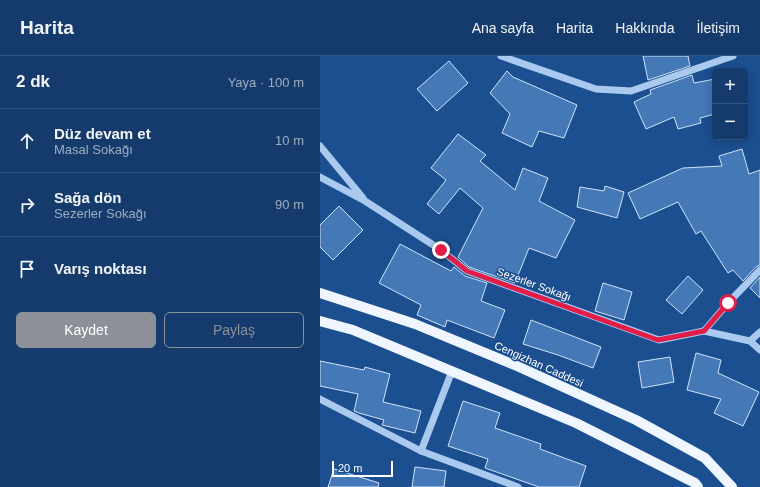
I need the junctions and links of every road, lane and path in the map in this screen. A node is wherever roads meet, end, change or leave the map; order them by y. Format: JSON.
{"nodes":[{"id":1,"x":501,"y":56,"type":"edge"},
{"id":2,"x":733,"y":56,"type":"edge"},
{"id":3,"x":320,"y":146,"type":"edge"},
{"id":4,"x":320,"y":177,"type":"edge"},
{"id":5,"x":365,"y":200,"type":"junction"},
{"id":6,"x":760,"y":270,"type":"edge"},
{"id":7,"x":320,"y":293,"type":"edge"},
{"id":8,"x":320,"y":321,"type":"edge"},
{"id":9,"x":704,"y":331,"type":"junction"},
{"id":10,"x":760,"y":332,"type":"edge"},
{"id":11,"x":750,"y":341,"type":"junction"},
{"id":12,"x":760,"y":350,"type":"edge"},
{"id":13,"x":452,"y":371,"type":"junction"},
{"id":14,"x":320,"y":399,"type":"edge"},
{"id":15,"x":421,"y":451,"type":"junction"},
{"id":16,"x":696,"y":486,"type":"edge"},
{"id":17,"x":518,"y":487,"type":"edge"},
{"id":18,"x":732,"y":487,"type":"edge"}],
"edges":[{"from":1,"to":2,"type":"street"},
{"from":3,"to":5,"type":"street"},
{"from":4,"to":5,"type":"street","name":"Sezerler Sokağı"},
{"from":5,"to":9,"type":"street","name":"Sezerler Sokağı"},
{"from":6,"to":9,"type":"street"},
{"from":7,"to":18,"type":"main road","name":"Cengizhan Caddesi"},
{"from":8,"to":13,"type":"main road"},
{"from":9,"to":11,"type":"street","name":"Sezerler Sokağı"},
{"from":10,"to":11,"type":"street"},
{"from":11,"to":12,"type":"street","name":"Sezerler Sokağı"},
{"from":13,"to":15,"type":"street"},
{"from":13,"to":16,"type":"main road"},
{"from":14,"to":15,"type":"street"},
{"from":15,"to":17,"type":"street"}]}
